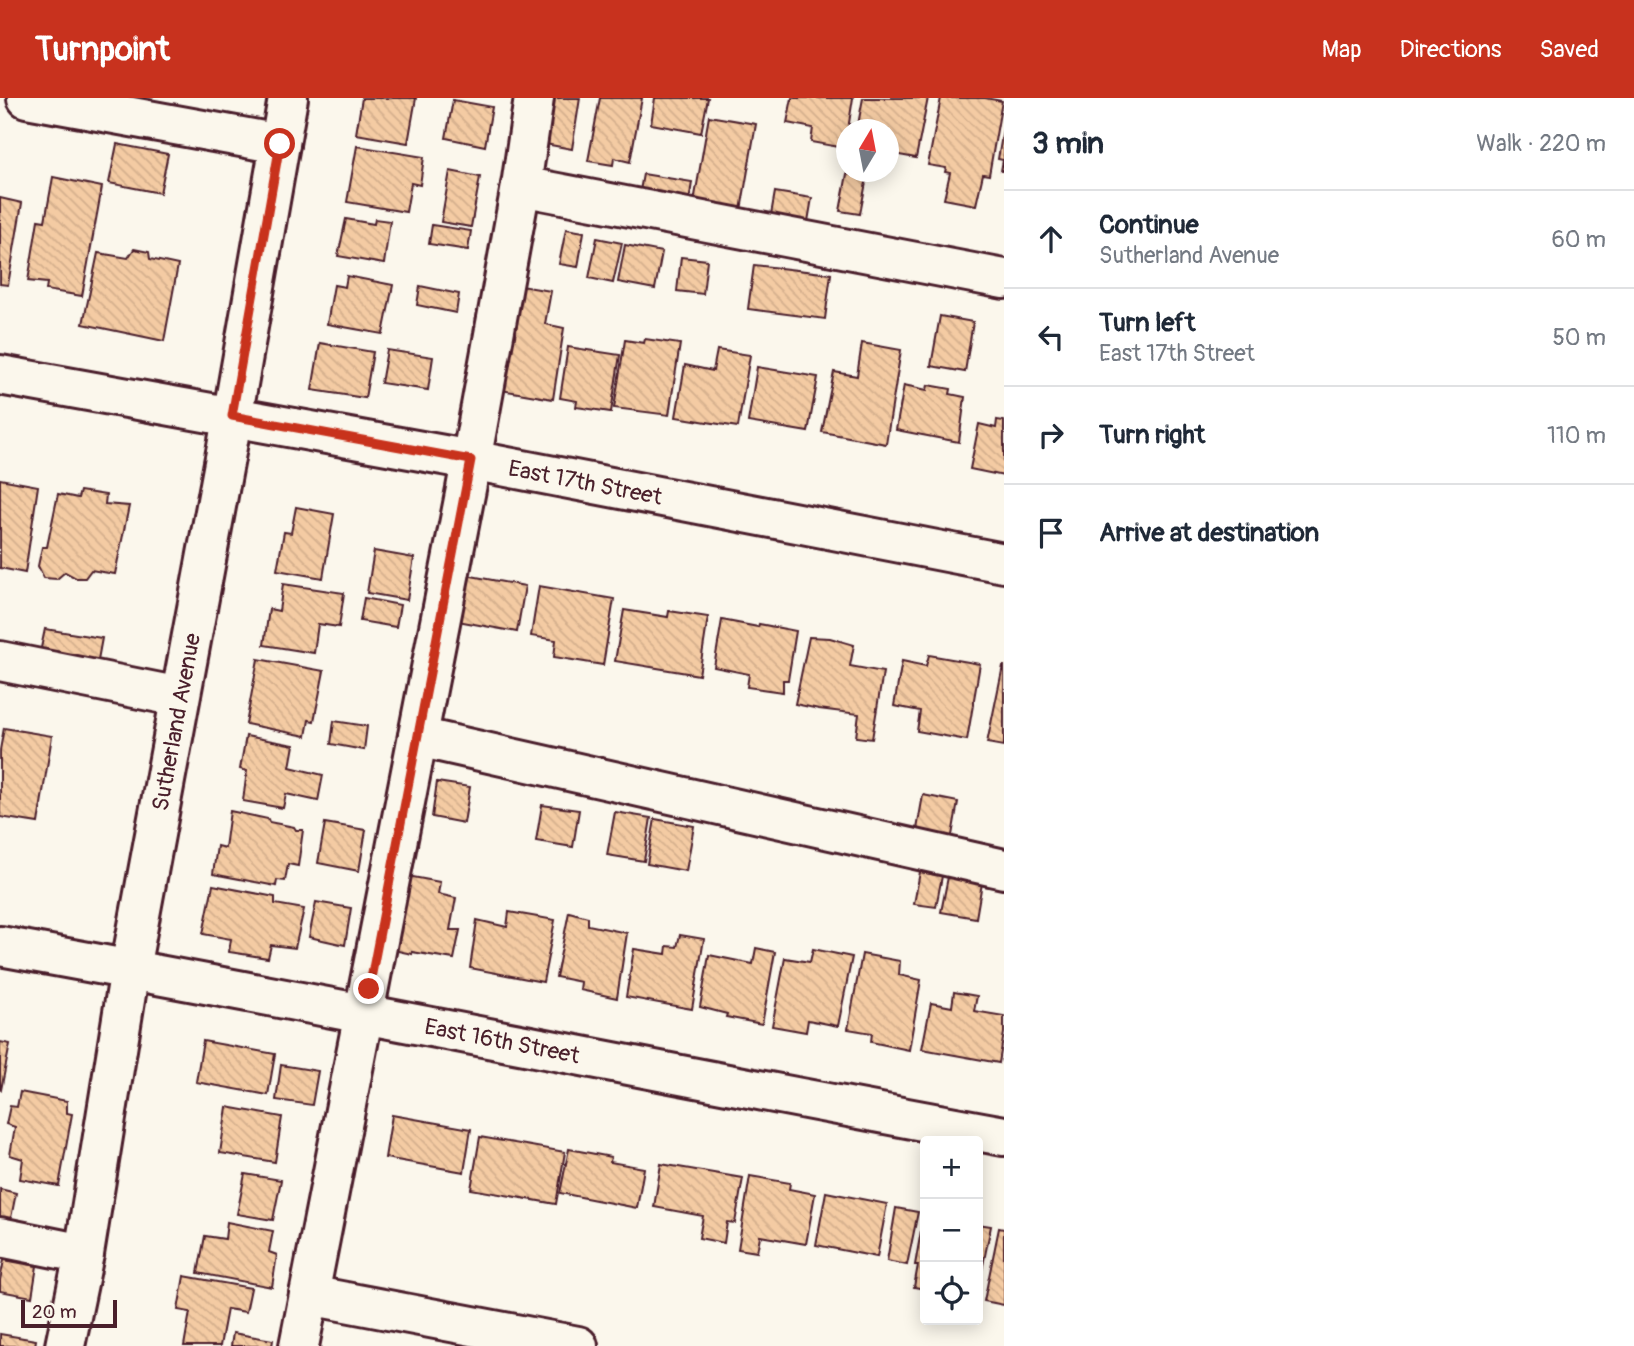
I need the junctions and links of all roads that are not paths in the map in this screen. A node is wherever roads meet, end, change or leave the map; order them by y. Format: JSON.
{"nodes":[{"id":1,"x":27,"y":98,"type":"edge"},
{"id":2,"x":288,"y":98,"type":"edge"},
{"id":3,"x":534,"y":98,"type":"edge"},
{"id":4,"x":280,"y":144,"type":"junction"},
{"id":5,"x":521,"y":186,"type":"junction"},
{"id":6,"x":1004,"y":279,"type":"edge"},
{"id":7,"x":0,"y":375,"type":"edge"},
{"id":8,"x":232,"y":416,"type":"junction"},
{"id":9,"x":471,"y":460,"type":"junction"},
{"id":10,"x":1004,"y":563,"type":"edge"},
{"id":11,"x":0,"y":661,"type":"edge"},
{"id":12,"x":180,"y":697,"type":"junction"},
{"id":13,"x":418,"y":737,"type":"junction"},
{"id":14,"x":1004,"y":869,"type":"edge"},
{"id":15,"x":0,"y":946,"type":"edge"},
{"id":16,"x":130,"y":969,"type":"junction"},
{"id":17,"x":364,"y":1014,"type":"junction"},
{"id":18,"x":1004,"y":1136,"type":"edge"},
{"id":19,"x":0,"y":1237,"type":"edge"},
{"id":20,"x":83,"y":1254,"type":"junction"},
{"id":21,"x":309,"y":1295,"type":"junction"},
{"id":22,"x":65,"y":1346,"type":"edge"},
{"id":23,"x":299,"y":1346,"type":"edge"},
{"id":24,"x":578,"y":1346,"type":"edge"}],
"edges":[{"from":1,"to":4,"type":"street"},
{"from":2,"to":4,"type":"street","name":"Sutherland Avenue"},
{"from":3,"to":5,"type":"street"},
{"from":4,"to":8,"type":"street","name":"Sutherland Avenue"},
{"from":5,"to":6,"type":"street"},
{"from":5,"to":9,"type":"street"},
{"from":7,"to":8,"type":"street","name":"East 17th Street"},
{"from":8,"to":9,"type":"street","name":"East 17th Street"},
{"from":8,"to":12,"type":"street","name":"Sutherland Avenue"},
{"from":9,"to":10,"type":"street","name":"East 17th Street"},
{"from":9,"to":13,"type":"street"},
{"from":11,"to":12,"type":"street"},
{"from":12,"to":16,"type":"street","name":"Sutherland Avenue"},
{"from":13,"to":14,"type":"street"},
{"from":13,"to":17,"type":"street"},
{"from":15,"to":16,"type":"street","name":"East 16th Street"},
{"from":16,"to":17,"type":"street","name":"East 16th Street"},
{"from":16,"to":20,"type":"street","name":"Sutherland Avenue"},
{"from":17,"to":18,"type":"street","name":"East 16th Street"},
{"from":17,"to":21,"type":"street"},
{"from":19,"to":20,"type":"street"},
{"from":20,"to":22,"type":"street","name":"Sutherland Avenue"},
{"from":21,"to":23,"type":"street"},
{"from":21,"to":24,"type":"street"}]}
